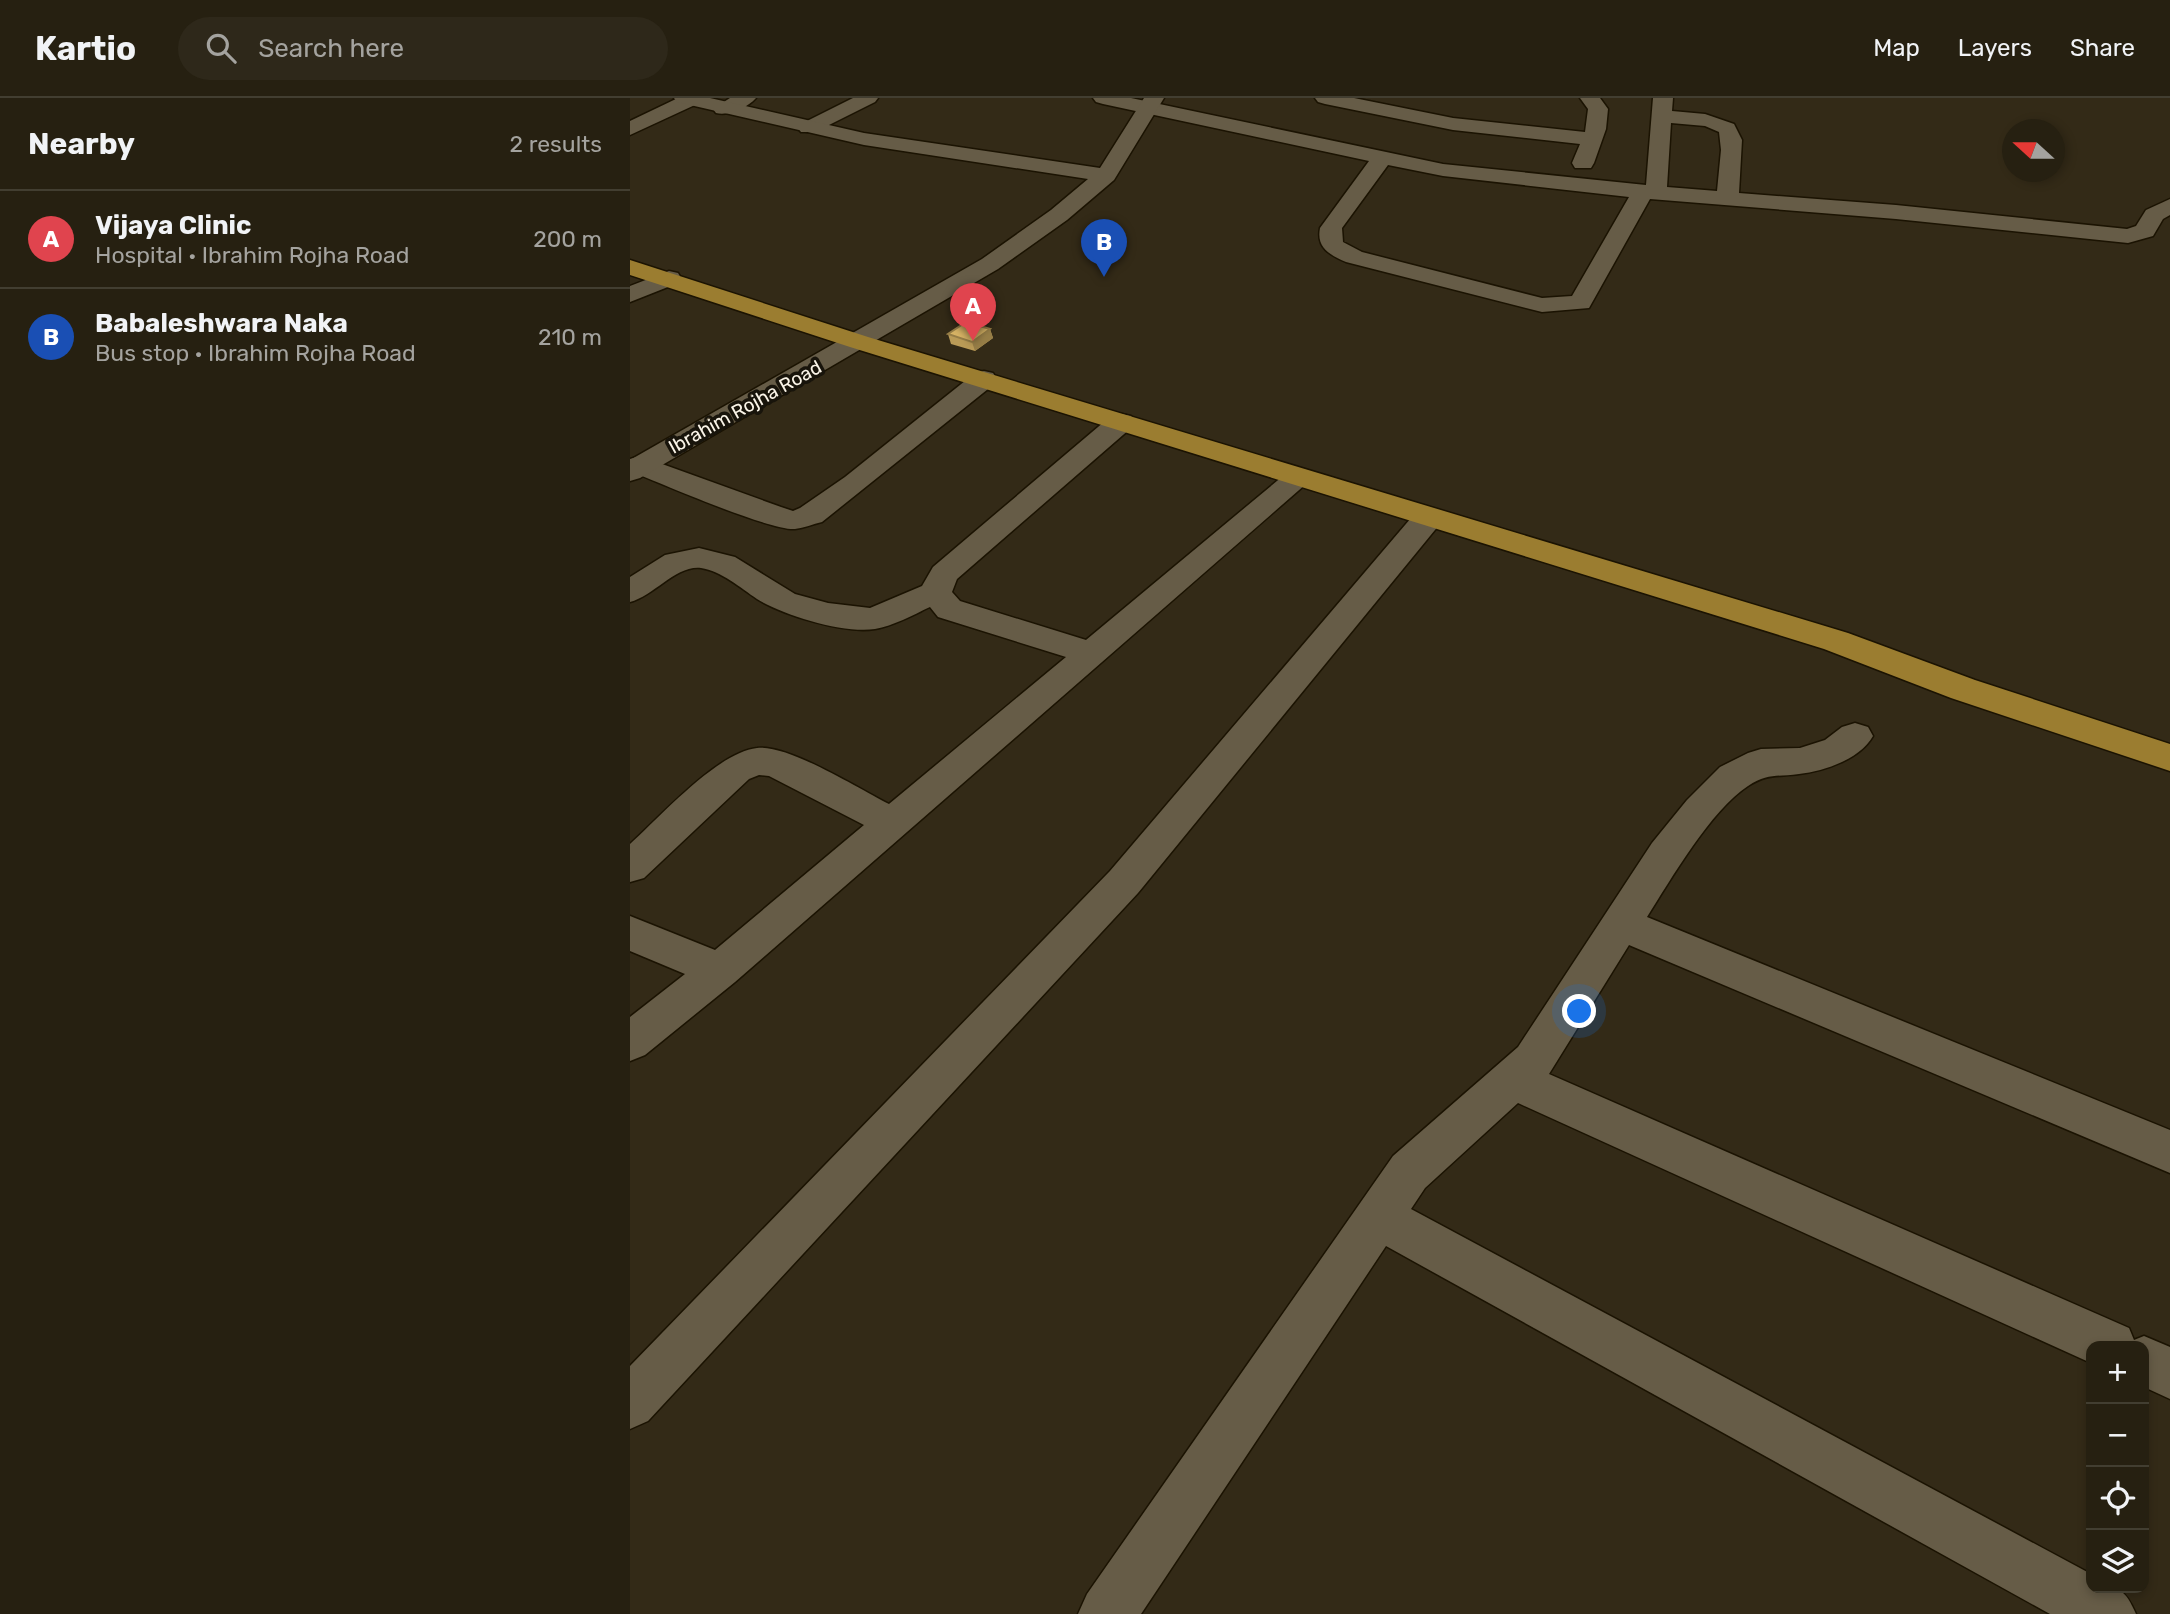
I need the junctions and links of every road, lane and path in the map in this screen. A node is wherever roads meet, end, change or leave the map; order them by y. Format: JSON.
{"nodes":[{"id":1,"x":746,"y":98,"type":"edge"},
{"id":2,"x":869,"y":98,"type":"edge"},
{"id":3,"x":1103,"y":98,"type":"edge"},
{"id":4,"x":1325,"y":98,"type":"edge"},
{"id":5,"x":1408,"y":98,"type":"edge"},
{"id":6,"x":1590,"y":98,"type":"edge"},
{"id":7,"x":687,"y":99,"type":"edge"},
{"id":8,"x":1152,"y":103,"type":"edge"},
{"id":9,"x":1663,"y":107,"type":"edge"},
{"id":10,"x":723,"y":109,"type":"junction"},
{"id":11,"x":1389,"y":113,"type":"junction"},
{"id":12,"x":808,"y":128,"type":"junction"},
{"id":13,"x":630,"y":129,"type":"edge"},
{"id":14,"x":1592,"y":139,"type":"junction"},
{"id":15,"x":1382,"y":158,"type":"junction"},
{"id":16,"x":1106,"y":175,"type":"junction"},
{"id":17,"x":1574,"y":184,"type":"junction"},
{"id":18,"x":1650,"y":192,"type":"junction"},
{"id":19,"x":1727,"y":198,"type":"junction"},
{"id":20,"x":2170,"y":206,"type":"edge"},
{"id":21,"x":630,"y":267,"type":"edge"},
{"id":22,"x":669,"y":278,"type":"junction"},
{"id":23,"x":630,"y":295,"type":"edge"},
{"id":24,"x":859,"y":342,"type":"junction"},
{"id":25,"x":984,"y":379,"type":"junction"},
{"id":26,"x":1121,"y":422,"type":"junction"},
{"id":27,"x":635,"y":468,"type":"edge"},
{"id":28,"x":1298,"y":477,"type":"junction"},
{"id":29,"x":1428,"y":518,"type":"junction"},
{"id":30,"x":630,"y":592,"type":"edge"},
{"id":31,"x":935,"y":593,"type":"junction"},
{"id":32,"x":1092,"y":653,"type":"junction"},
{"id":33,"x":1855,"y":736,"type":"dead end"},
{"id":34,"x":2170,"y":758,"type":"edge"},
{"id":35,"x":892,"y":823,"type":"junction"},
{"id":36,"x":630,"y":867,"type":"edge"},
{"id":37,"x":1621,"y":924,"type":"junction"},
{"id":38,"x":630,"y":933,"type":"edge"},
{"id":39,"x":720,"y":970,"type":"junction"},
{"id":40,"x":630,"y":1042,"type":"edge"},
{"id":41,"x":1512,"y":1079,"type":"junction"},
{"id":42,"x":2170,"y":1152,"type":"edge"},
{"id":43,"x":1378,"y":1216,"type":"junction"},
{"id":44,"x":2099,"y":1341,"type":"edge"},
{"id":45,"x":2149,"y":1363,"type":"edge"},
{"id":46,"x":2170,"y":1373,"type":"edge"},
{"id":47,"x":630,"y":1403,"type":"edge"},
{"id":48,"x":1107,"y":1614,"type":"edge"},
{"id":49,"x":2107,"y":1614,"type":"edge"}],
"edges":[{"from":1,"to":10,"type":"street"},
{"from":2,"to":12,"type":"street"},
{"from":3,"to":8,"type":"street"},
{"from":4,"to":11,"type":"street"},
{"from":5,"to":11,"type":"street"},
{"from":6,"to":14,"type":"street"},
{"from":7,"to":10,"type":"street"},
{"from":7,"to":13,"type":"street"},
{"from":8,"to":15,"type":"street"},
{"from":8,"to":16,"type":"street","name":"Ibrahim Rojha Road"},
{"from":9,"to":18,"type":"street"},
{"from":9,"to":19,"type":"street"},
{"from":10,"to":12,"type":"street"},
{"from":11,"to":14,"type":"street"},
{"from":12,"to":16,"type":"street"},
{"from":14,"to":17,"type":"street"},
{"from":15,"to":17,"type":"street"},
{"from":15,"to":18,"type":"street"},
{"from":16,"to":24,"type":"street","name":"Ibrahim Rojha Road"},
{"from":17,"to":18,"type":"street"},
{"from":18,"to":19,"type":"street"},
{"from":19,"to":20,"type":"street"},
{"from":21,"to":22,"type":"main road"},
{"from":22,"to":23,"type":"street"},
{"from":22,"to":24,"type":"main road"},
{"from":24,"to":25,"type":"main road"},
{"from":24,"to":27,"type":"street","name":"Ibrahim Rojha Road"},
{"from":25,"to":26,"type":"main road"},
{"from":25,"to":27,"type":"street"},
{"from":26,"to":28,"type":"main road"},
{"from":26,"to":31,"type":"street"},
{"from":28,"to":29,"type":"main road"},
{"from":28,"to":32,"type":"street"},
{"from":29,"to":34,"type":"main road"},
{"from":29,"to":47,"type":"street"},
{"from":30,"to":31,"type":"street"},
{"from":31,"to":32,"type":"street"},
{"from":32,"to":35,"type":"street"},
{"from":33,"to":37,"type":"street"},
{"from":35,"to":36,"type":"street"},
{"from":35,"to":39,"type":"street"},
{"from":37,"to":41,"type":"street"},
{"from":37,"to":42,"type":"street"},
{"from":38,"to":39,"type":"street"},
{"from":39,"to":40,"type":"street"},
{"from":41,"to":43,"type":"street"},
{"from":41,"to":44,"type":"street"},
{"from":43,"to":48,"type":"street"},
{"from":43,"to":49,"type":"street"},
{"from":45,"to":46,"type":"street"}]}
